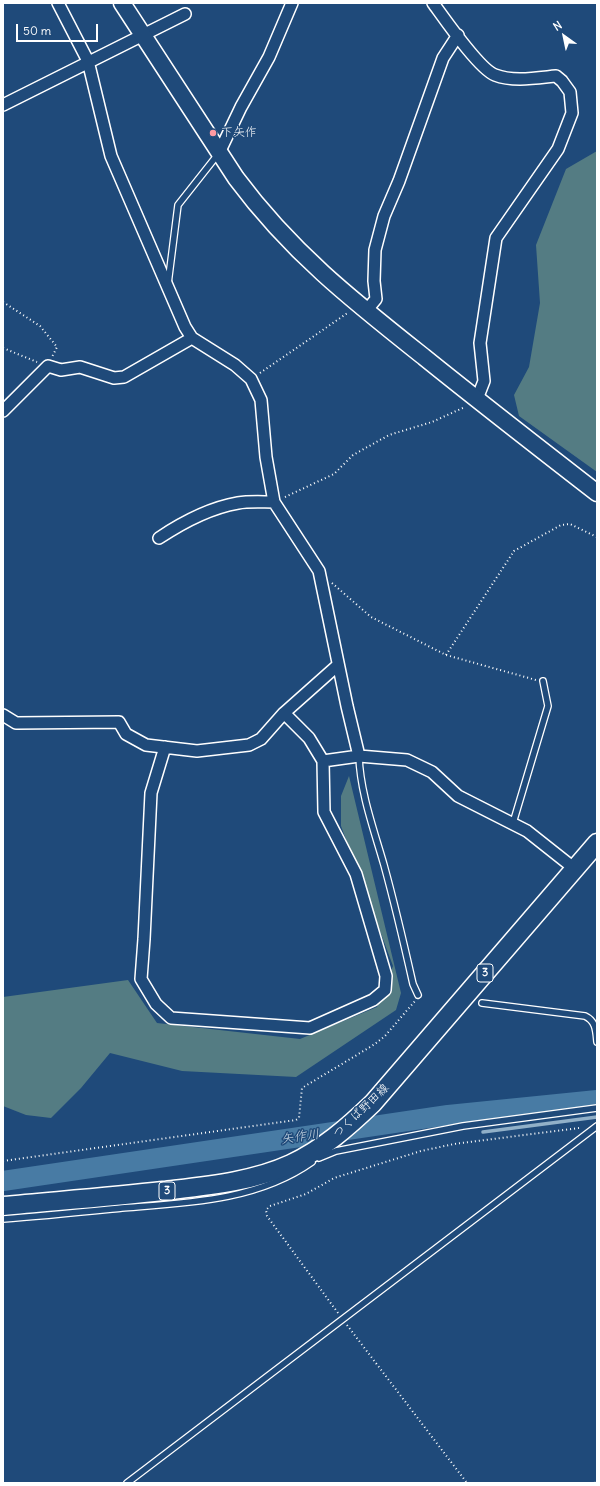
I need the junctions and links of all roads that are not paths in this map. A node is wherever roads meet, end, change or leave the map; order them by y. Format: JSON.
{"nodes":[{"id":1,"x":58,"y":3,"type":"edge"},
{"id":2,"x":122,"y":3,"type":"edge"},
{"id":3,"x":292,"y":3,"type":"edge"},
{"id":4,"x":432,"y":3,"type":"edge"},
{"id":5,"x":185,"y":14,"type":"dead end"},
{"id":6,"x":142,"y":35,"type":"junction"},
{"id":7,"x":458,"y":35,"type":"junction"},
{"id":8,"x":88,"y":61,"type":"junction"},
{"id":9,"x":3,"y":105,"type":"edge"},
{"id":10,"x":219,"y":153,"type":"junction"},
{"id":11,"x":168,"y":286,"type":"junction"},
{"id":12,"x":362,"y":308,"type":"junction"},
{"id":13,"x":192,"y":338,"type":"junction"},
{"id":14,"x":477,"y":400,"type":"junction"},
{"id":15,"x":3,"y":411,"type":"edge"},
{"id":16,"x":597,"y":493,"type":"edge"},
{"id":17,"x":274,"y":502,"type":"junction"},
{"id":18,"x":159,"y":538,"type":"dead end"},
{"id":19,"x":338,"y":665,"type":"junction"},
{"id":20,"x":543,"y":681,"type":"road end"},
{"id":21,"x":284,"y":713,"type":"junction"},
{"id":22,"x":3,"y":716,"type":"edge"},
{"id":23,"x":165,"y":747,"type":"junction"},
{"id":24,"x":359,"y":756,"type":"junction"},
{"id":25,"x":323,"y":760,"type":"junction"},
{"id":26,"x":514,"y":823,"type":"junction"},
{"id":27,"x":597,"y":843,"type":"edge"},
{"id":28,"x":575,"y":869,"type":"junction"},
{"id":29,"x":418,"y":995,"type":"road end"},
{"id":30,"x":482,"y":1003,"type":"dead end"},
{"id":31,"x":597,"y":1042,"type":"edge"},
{"id":32,"x":597,"y":1108,"type":"edge"},
{"id":33,"x":597,"y":1126,"type":"edge"},
{"id":34,"x":318,"y":1152,"type":"junction"},
{"id":35,"x":3,"y":1206,"type":"edge"},
{"id":36,"x":3,"y":1219,"type":"edge"},
{"id":37,"x":127,"y":1483,"type":"edge"}],
"edges":[{"from":1,"to":8,"type":"street"},
{"from":2,"to":6,"type":"street"},
{"from":3,"to":10,"type":"street"},
{"from":4,"to":7,"type":"street"},
{"from":5,"to":6,"type":"street"},
{"from":6,"to":8,"type":"street"},
{"from":6,"to":10,"type":"street"},
{"from":7,"to":12,"type":"street"},
{"from":7,"to":14,"type":"street"},
{"from":8,"to":9,"type":"street"},
{"from":8,"to":11,"type":"street"},
{"from":10,"to":11,"type":"lane"},
{"from":10,"to":12,"type":"street"},
{"from":11,"to":13,"type":"street"},
{"from":12,"to":14,"type":"street"},
{"from":13,"to":15,"type":"street"},
{"from":13,"to":17,"type":"street"},
{"from":14,"to":16,"type":"street"},
{"from":17,"to":18,"type":"street"},
{"from":17,"to":19,"type":"street"},
{"from":19,"to":21,"type":"street"},
{"from":19,"to":24,"type":"street"},
{"from":20,"to":26,"type":"lane"},
{"from":21,"to":23,"type":"street"},
{"from":21,"to":25,"type":"street"},
{"from":22,"to":23,"type":"street"},
{"from":23,"to":25,"type":"street"},
{"from":24,"to":25,"type":"street"},
{"from":24,"to":26,"type":"street"},
{"from":24,"to":29,"type":"lane"},
{"from":26,"to":28,"type":"street"},
{"from":27,"to":28,"type":"main road","name":"つくば野田線","number":"3"},
{"from":28,"to":34,"type":"main road","name":"つくば野田線","number":"3"},
{"from":30,"to":31,"type":"lane"},
{"from":32,"to":34,"type":"lane"},
{"from":33,"to":37,"type":"lane"},
{"from":34,"to":35,"type":"main road","name":"つくば野田線","number":"3"},
{"from":34,"to":36,"type":"lane"}]}
